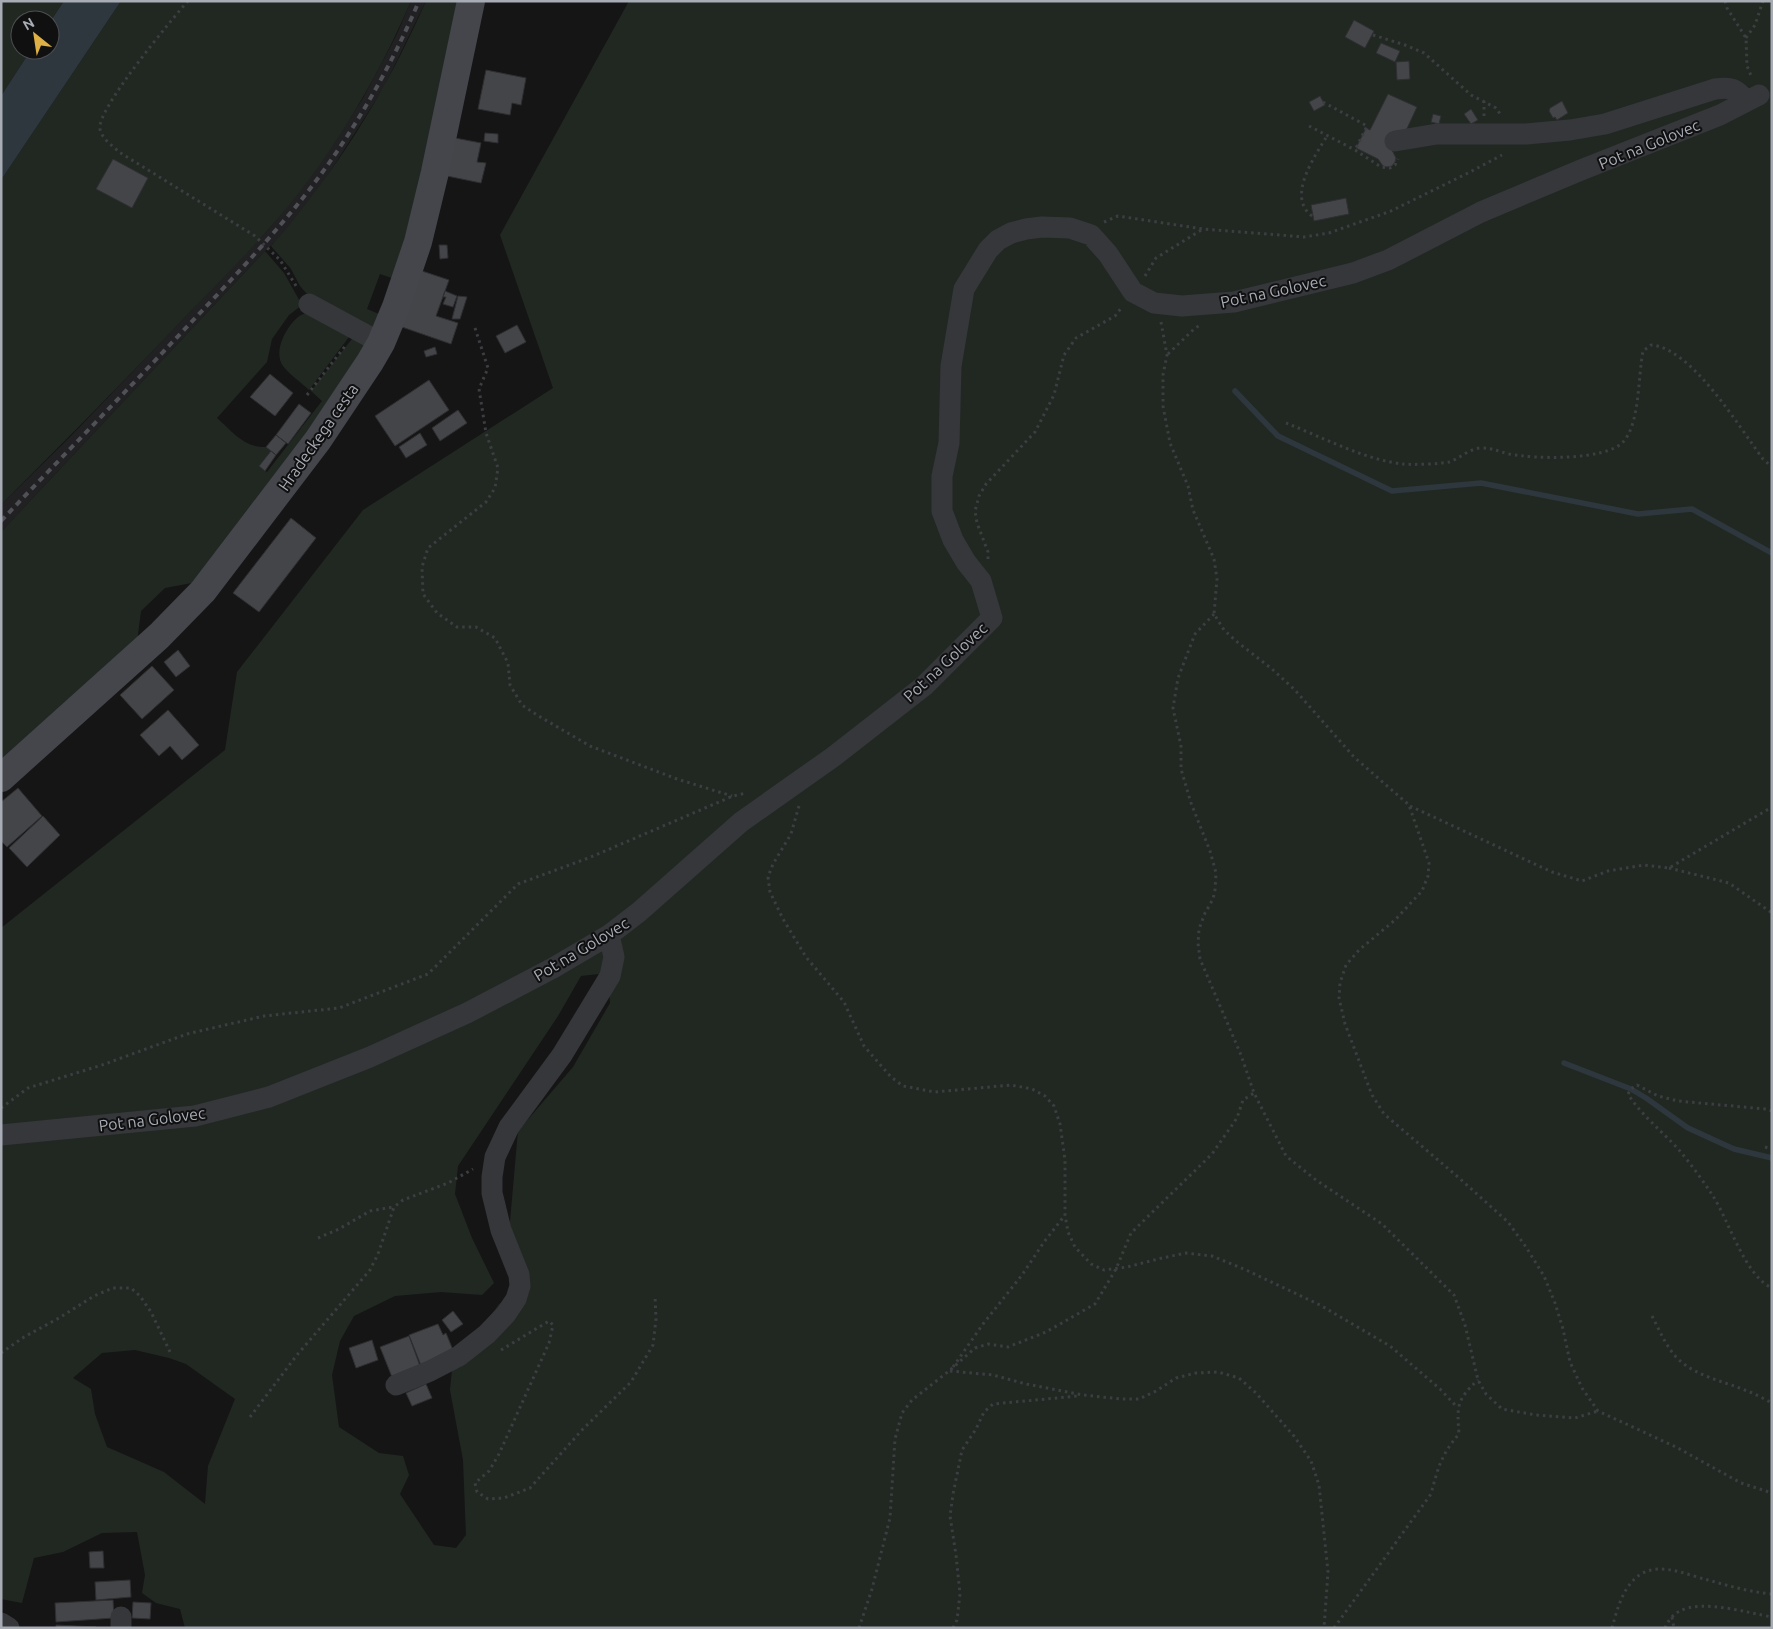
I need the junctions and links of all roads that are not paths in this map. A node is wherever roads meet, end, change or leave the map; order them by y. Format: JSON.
{"nodes":[{"id":1,"x":471,"y":1,"type":"edge"},
{"id":2,"x":1402,"y":140,"type":"road end"},
{"id":3,"x":309,"y":304,"type":"road end"},
{"id":4,"x":381,"y":343,"type":"junction"},
{"id":5,"x":1,"y":778,"type":"edge"},
{"id":6,"x":609,"y":935,"type":"junction"},
{"id":7,"x":1,"y":1135,"type":"edge"},
{"id":8,"x":396,"y":1385,"type":"dead end"},
{"id":9,"x":1,"y":1623,"type":"edge"},
{"id":10,"x":9,"y":1628,"type":"edge"}],
"edges":[{"from":1,"to":4,"type":"street","name":"Hradeckega cesta"},
{"from":2,"to":6,"type":"street","name":"Pot na Golovec"},
{"from":3,"to":4,"type":"street"},
{"from":4,"to":5,"type":"street","name":"Hradeckega cesta"},
{"from":6,"to":7,"type":"street","name":"Pot na Golovec"},
{"from":6,"to":8,"type":"street"},
{"from":9,"to":10,"type":"street"}]}
